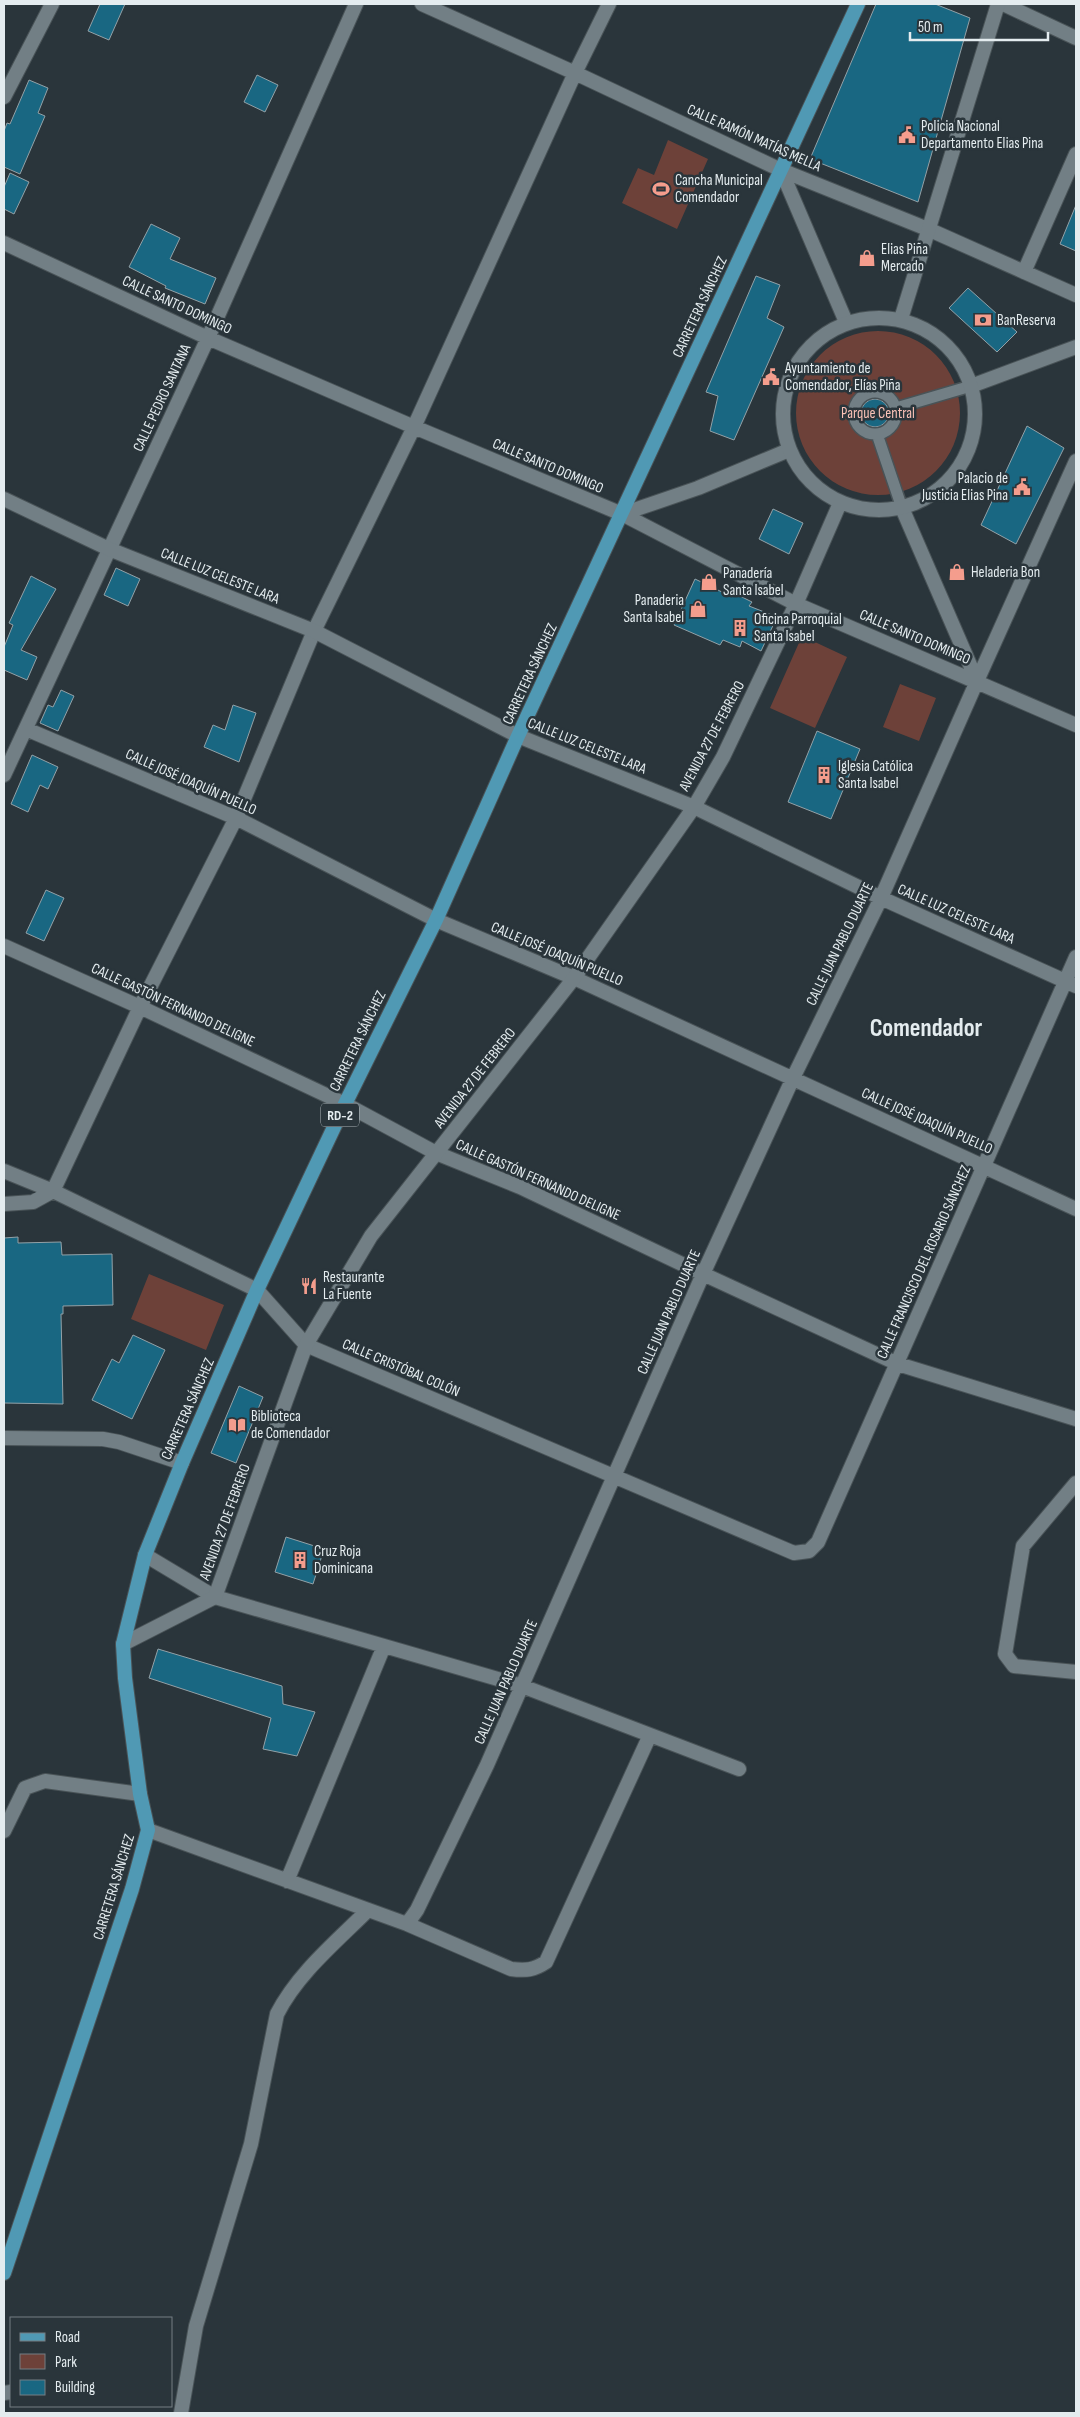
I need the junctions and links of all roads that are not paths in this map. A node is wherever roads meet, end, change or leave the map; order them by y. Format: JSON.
{"nodes":[{"id":1,"x":52,"y":4,"type":"edge"},
{"id":2,"x":356,"y":4,"type":"edge"},
{"id":3,"x":422,"y":4,"type":"edge"},
{"id":4,"x":609,"y":4,"type":"edge"},
{"id":5,"x":858,"y":4,"type":"edge"},
{"id":6,"x":998,"y":4,"type":"edge"},
{"id":7,"x":1003,"y":4,"type":"edge"},
{"id":8,"x":1076,"y":38,"type":"edge"},
{"id":9,"x":575,"y":73,"type":"junction"},
{"id":10,"x":4,"y":97,"type":"edge"},
{"id":11,"x":1076,"y":154,"type":"edge"},
{"id":12,"x":781,"y":170,"type":"junction"},
{"id":13,"x":930,"y":230,"type":"junction"},
{"id":14,"x":4,"y":243,"type":"edge"},
{"id":15,"x":1024,"y":272,"type":"junction"},
{"id":16,"x":1076,"y":295,"type":"edge"},
{"id":17,"x":901,"y":319,"type":"junction"},
{"id":18,"x":846,"y":322,"type":"junction"},
{"id":19,"x":208,"y":338,"type":"junction"},
{"id":20,"x":1076,"y":347,"type":"edge"},
{"id":21,"x":971,"y":386,"type":"junction"},
{"id":22,"x":896,"y":408,"type":"junction"},
{"id":23,"x":414,"y":428,"type":"junction"},
{"id":24,"x":877,"y":434,"type":"junction"},
{"id":25,"x":789,"y":450,"type":"junction"},
{"id":26,"x":1076,"y":462,"type":"edge"},
{"id":27,"x":4,"y":499,"type":"edge"},
{"id":28,"x":840,"y":503,"type":"junction"},
{"id":29,"x":902,"y":508,"type":"junction"},
{"id":30,"x":622,"y":514,"type":"junction"},
{"id":31,"x":109,"y":549,"type":"junction"},
{"id":32,"x":796,"y":604,"type":"junction"},
{"id":33,"x":314,"y":631,"type":"junction"},
{"id":34,"x":977,"y":681,"type":"junction"},
{"id":35,"x":1076,"y":725,"type":"edge"},
{"id":36,"x":26,"y":729,"type":"junction"},
{"id":37,"x":518,"y":736,"type":"junction"},
{"id":38,"x":4,"y":775,"type":"edge"},
{"id":39,"x":694,"y":808,"type":"junction"},
{"id":40,"x":236,"y":818,"type":"junction"},
{"id":41,"x":882,"y":898,"type":"junction"},
{"id":42,"x":436,"y":920,"type":"junction"},
{"id":43,"x":4,"y":946,"type":"edge"},
{"id":44,"x":1076,"y":957,"type":"edge"},
{"id":45,"x":574,"y":978,"type":"junction"},
{"id":46,"x":1071,"y":984,"type":"edge"},
{"id":47,"x":140,"y":1007,"type":"junction"},
{"id":48,"x":793,"y":1078,"type":"junction"},
{"id":49,"x":345,"y":1104,"type":"junction"},
{"id":50,"x":436,"y":1153,"type":"junction"},
{"id":51,"x":985,"y":1165,"type":"junction"},
{"id":52,"x":4,"y":1171,"type":"edge"},
{"id":53,"x":53,"y":1191,"type":"junction"},
{"id":54,"x":4,"y":1204,"type":"edge"},
{"id":55,"x":1076,"y":1209,"type":"edge"},
{"id":56,"x":703,"y":1274,"type":"junction"},
{"id":57,"x":257,"y":1290,"type":"junction"},
{"id":58,"x":306,"y":1345,"type":"junction"},
{"id":59,"x":898,"y":1364,"type":"junction"},
{"id":60,"x":1076,"y":1419,"type":"edge"},
{"id":61,"x":4,"y":1438,"type":"edge"},
{"id":62,"x":182,"y":1463,"type":"junction"},
{"id":63,"x":614,"y":1478,"type":"junction"},
{"id":64,"x":1076,"y":1483,"type":"edge"},
{"id":65,"x":809,"y":1551,"type":"joint"},
{"id":66,"x":146,"y":1555,"type":"junction"},
{"id":67,"x":215,"y":1597,"type":"junction"},
{"id":68,"x":123,"y":1644,"type":"junction"},
{"id":69,"x":384,"y":1646,"type":"junction"},
{"id":70,"x":1076,"y":1672,"type":"edge"},
{"id":71,"x":522,"y":1686,"type":"junction"},
{"id":72,"x":650,"y":1735,"type":"junction"},
{"id":73,"x":739,"y":1769,"type":"dead end"},
{"id":74,"x":140,"y":1794,"type":"junction"},
{"id":75,"x":148,"y":1830,"type":"junction"},
{"id":76,"x":4,"y":1831,"type":"edge"},
{"id":77,"x":287,"y":1880,"type":"junction"},
{"id":78,"x":368,"y":1910,"type":"junction"},
{"id":79,"x":407,"y":1924,"type":"junction"},
{"id":80,"x":4,"y":2273,"type":"edge"},
{"id":81,"x":179,"y":2404,"type":"edge"}],
"edges":[{"from":1,"to":10,"type":"street"},
{"from":2,"to":19,"type":"street","name":"CALLE PEDRO SANTANA"},
{"from":3,"to":9,"type":"street","name":"CALLE RAMÓN MATÍAS MELLA"},
{"from":4,"to":9,"type":"street"},
{"from":5,"to":12,"type":"main road","name":"CARRETERA SÁNCHEZ","number":"RD-2"},
{"from":6,"to":13,"type":"street"},
{"from":7,"to":8,"type":"street"},
{"from":9,"to":12,"type":"street","name":"CALLE RAMÓN MATÍAS MELLA"},
{"from":9,"to":23,"type":"street"},
{"from":11,"to":15,"type":"street"},
{"from":12,"to":13,"type":"street","name":"CALLE RAMÓN MATÍAS MELLA"},
{"from":12,"to":18,"type":"street"},
{"from":12,"to":30,"type":"main road","name":"CARRETERA SÁNCHEZ","number":"RD-2"},
{"from":13,"to":15,"type":"street","name":"CALLE RAMÓN MATÍAS MELLA"},
{"from":13,"to":17,"type":"street"},
{"from":14,"to":19,"type":"street","name":"CALLE SANTO DOMINGO"},
{"from":15,"to":16,"type":"street","name":"CALLE RAMÓN MATÍAS MELLA"},
{"from":17,"to":18,"type":"street"},
{"from":17,"to":21,"type":"street"},
{"from":18,"to":25,"type":"street"},
{"from":19,"to":23,"type":"street","name":"CALLE SANTO DOMINGO"},
{"from":19,"to":31,"type":"street","name":"CALLE PEDRO SANTANA"},
{"from":20,"to":21,"type":"street"},
{"from":21,"to":22,"type":"street"},
{"from":21,"to":29,"type":"street"},
{"from":22,"to":24,"type":"street"},
{"from":22,"to":24,"type":"street"},
{"from":23,"to":30,"type":"street","name":"CALLE SANTO DOMINGO"},
{"from":23,"to":33,"type":"street"},
{"from":24,"to":29,"type":"street"},
{"from":25,"to":28,"type":"street"},
{"from":25,"to":30,"type":"street"},
{"from":26,"to":34,"type":"street","name":"CALLE JUAN PABLO DUARTE"},
{"from":27,"to":31,"type":"street","name":"CALLE LUZ CELESTE LARA"},
{"from":28,"to":29,"type":"street"},
{"from":28,"to":32,"type":"street","name":"AVENIDA 27 DE FEBRERO"},
{"from":29,"to":34,"type":"street"},
{"from":30,"to":32,"type":"street","name":"CALLE SANTO DOMINGO"},
{"from":30,"to":37,"type":"main road","name":"CARRETERA SÁNCHEZ","number":"RD-2"},
{"from":31,"to":33,"type":"street","name":"CALLE LUZ CELESTE LARA"},
{"from":31,"to":36,"type":"street","name":"CALLE PEDRO SANTANA"},
{"from":32,"to":34,"type":"street","name":"CALLE SANTO DOMINGO"},
{"from":32,"to":39,"type":"street","name":"AVENIDA 27 DE FEBRERO"},
{"from":33,"to":37,"type":"street","name":"CALLE LUZ CELESTE LARA"},
{"from":33,"to":40,"type":"street"},
{"from":34,"to":35,"type":"street","name":"CALLE SANTO DOMINGO"},
{"from":34,"to":41,"type":"street","name":"CALLE JUAN PABLO DUARTE"},
{"from":36,"to":38,"type":"street","name":"CALLE PEDRO SANTANA"},
{"from":36,"to":40,"type":"street","name":"CALLE JOSÉ JOAQUÍN PUELLO"},
{"from":37,"to":39,"type":"street","name":"CALLE LUZ CELESTE LARA"},
{"from":37,"to":42,"type":"main road","name":"CARRETERA SÁNCHEZ","number":"RD-2"},
{"from":39,"to":41,"type":"street","name":"CALLE LUZ CELESTE LARA"},
{"from":39,"to":45,"type":"street","name":"AVENIDA 27 DE FEBRERO"},
{"from":40,"to":42,"type":"street","name":"CALLE JOSÉ JOAQUÍN PUELLO"},
{"from":40,"to":47,"type":"street"},
{"from":41,"to":46,"type":"street","name":"CALLE LUZ CELESTE LARA"},
{"from":41,"to":48,"type":"street","name":"CALLE JUAN PABLO DUARTE"},
{"from":42,"to":45,"type":"street","name":"CALLE JOSÉ JOAQUÍN PUELLO"},
{"from":42,"to":49,"type":"main road","name":"CARRETERA SÁNCHEZ","number":"RD-2"},
{"from":43,"to":47,"type":"street","name":"CALLE GASTÓN FERNANDO DELIGNE"},
{"from":44,"to":46,"type":"street","name":"CALLE FRANCISCO DEL ROSARIO SÁNCHEZ"},
{"from":45,"to":48,"type":"street","name":"CALLE JOSÉ JOAQUÍN PUELLO"},
{"from":45,"to":50,"type":"street","name":"AVENIDA 27 DE FEBRERO"},
{"from":46,"to":51,"type":"street","name":"CALLE FRANCISCO DEL ROSARIO SÁNCHEZ"},
{"from":47,"to":49,"type":"street","name":"CALLE GASTÓN FERNANDO DELIGNE"},
{"from":47,"to":53,"type":"street"},
{"from":48,"to":51,"type":"street","name":"CALLE JOSÉ JOAQUÍN PUELLO"},
{"from":48,"to":56,"type":"street","name":"CALLE JUAN PABLO DUARTE"},
{"from":49,"to":50,"type":"street","name":"CALLE GASTÓN FERNANDO DELIGNE"},
{"from":49,"to":57,"type":"main road","name":"CARRETERA SÁNCHEZ","number":"RD-2"},
{"from":50,"to":56,"type":"street","name":"CALLE GASTÓN FERNANDO DELIGNE"},
{"from":50,"to":58,"type":"street","name":"AVENIDA 27 DE FEBRERO"},
{"from":51,"to":55,"type":"street","name":"CALLE JOSÉ JOAQUÍN PUELLO"},
{"from":51,"to":59,"type":"street","name":"CALLE FRANCISCO DEL ROSARIO SÁNCHEZ"},
{"from":52,"to":53,"type":"street","name":"CALLE CRISTÓBAL COLÓN"},
{"from":53,"to":54,"type":"street"},
{"from":53,"to":57,"type":"street","name":"CALLE CRISTÓBAL COLÓN"},
{"from":56,"to":59,"type":"street","name":"CALLE GASTÓN FERNANDO DELIGNE"},
{"from":56,"to":63,"type":"street","name":"CALLE JUAN PABLO DUARTE"},
{"from":57,"to":58,"type":"street","name":"CALLE CRISTÓBAL COLÓN"},
{"from":57,"to":62,"type":"main road","name":"CARRETERA SÁNCHEZ","number":"RD-2"},
{"from":58,"to":63,"type":"street","name":"CALLE CRISTÓBAL COLÓN"},
{"from":58,"to":67,"type":"street","name":"AVENIDA 27 DE FEBRERO"},
{"from":59,"to":60,"type":"street","name":"CALLE GASTÓN FERNANDO DELIGNE"},
{"from":59,"to":65,"type":"street","name":"CALLE FRANCISCO DEL ROSARIO SÁNCHEZ"},
{"from":61,"to":62,"type":"street"},
{"from":62,"to":66,"type":"main road","name":"CARRETERA SÁNCHEZ","number":"RD-2"},
{"from":63,"to":65,"type":"street","name":"CALLE CRISTÓBAL COLÓN"},
{"from":63,"to":71,"type":"street","name":"CALLE JUAN PABLO DUARTE"},
{"from":64,"to":70,"type":"street"},
{"from":66,"to":67,"type":"street"},
{"from":66,"to":68,"type":"main road","name":"CARRETERA SÁNCHEZ","number":"RD-2"},
{"from":67,"to":68,"type":"street","name":"AVENIDA 27 DE FEBRERO"},
{"from":67,"to":69,"type":"street"},
{"from":68,"to":74,"type":"main road","name":"CARRETERA SÁNCHEZ","number":"RD-2"},
{"from":69,"to":71,"type":"street"},
{"from":69,"to":77,"type":"street"},
{"from":71,"to":72,"type":"street"},
{"from":71,"to":79,"type":"street","name":"CALLE JUAN PABLO DUARTE"},
{"from":72,"to":73,"type":"street"},
{"from":72,"to":79,"type":"street"},
{"from":74,"to":75,"type":"main road","name":"CARRETERA SÁNCHEZ","number":"RD-2"},
{"from":74,"to":76,"type":"street"},
{"from":75,"to":77,"type":"street"},
{"from":75,"to":80,"type":"main road","name":"CARRETERA SÁNCHEZ","number":"RD-2"},
{"from":77,"to":78,"type":"street"},
{"from":78,"to":79,"type":"street"},
{"from":78,"to":81,"type":"street"}]}
